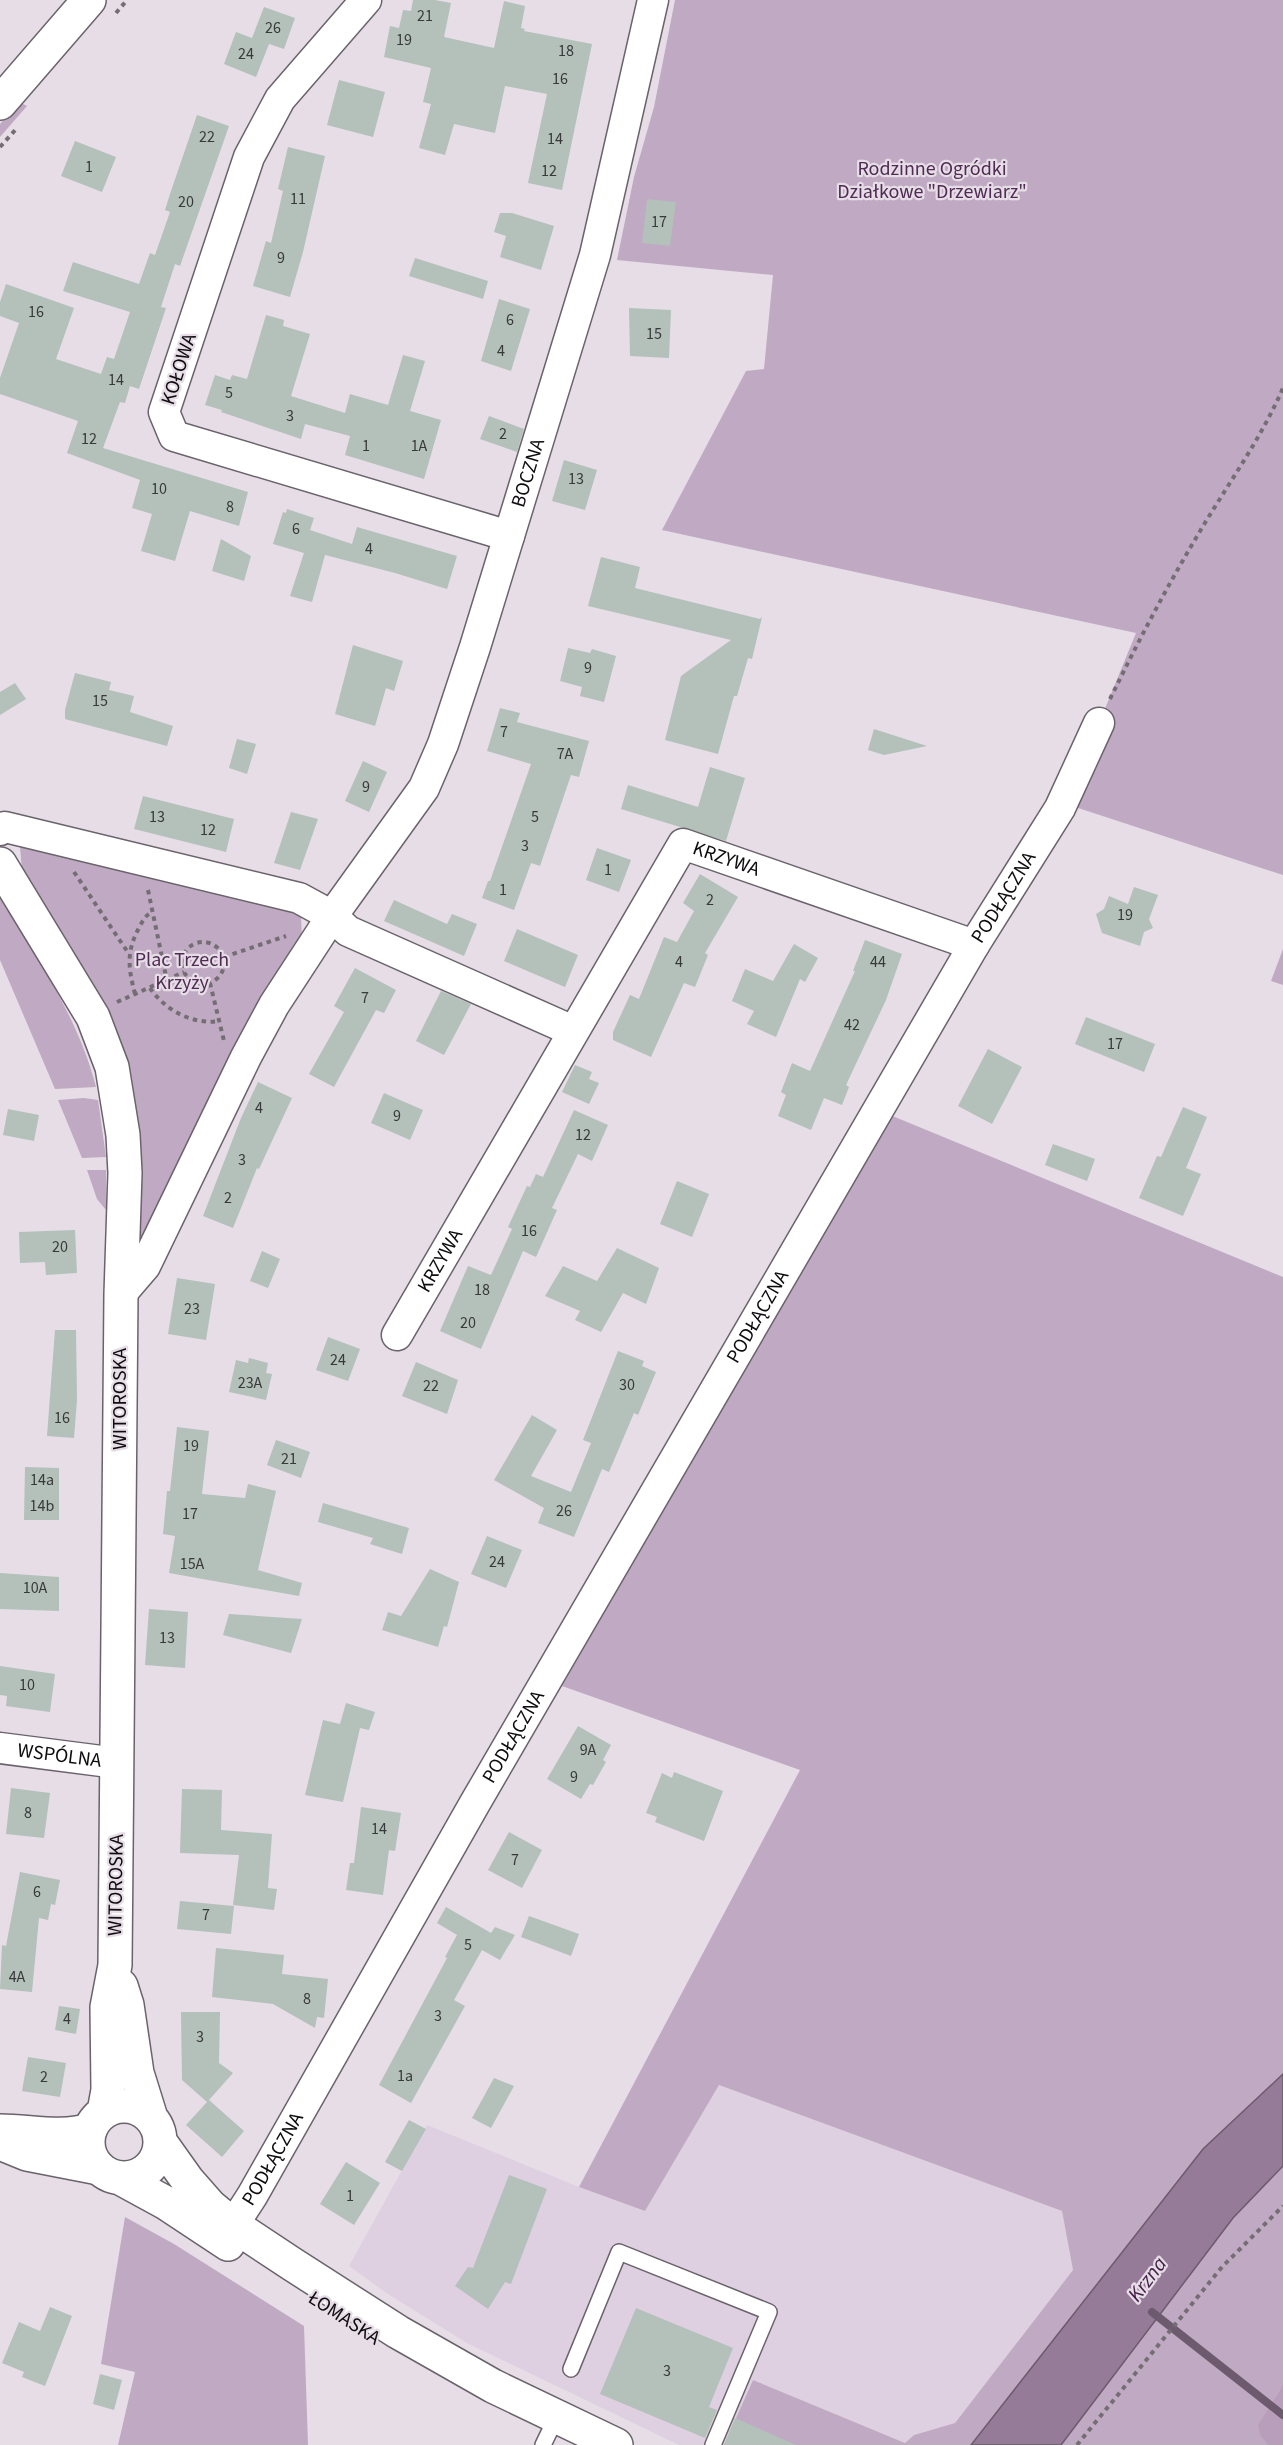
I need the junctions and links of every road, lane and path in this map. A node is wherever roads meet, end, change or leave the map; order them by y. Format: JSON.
{"nodes":[{"id":1,"x":89,"y":0,"type":"edge"},
{"id":2,"x":366,"y":0,"type":"edge"},
{"id":3,"x":653,"y":0,"type":"edge"},
{"id":4,"x":2,"y":97,"type":"edge"},
{"id":5,"x":1283,"y":388,"type":"edge"},
{"id":6,"x":509,"y":536,"type":"junction"},
{"id":7,"x":1099,"y":723,"type":"joint"},
{"id":8,"x":0,"y":830,"type":"edge"},
{"id":9,"x":151,"y":863,"type":"junction"},
{"id":10,"x":0,"y":864,"type":"edge"},
{"id":11,"x":69,"y":864,"type":"dead end"},
{"id":12,"x":152,"y":912,"type":"junction"},
{"id":13,"x":332,"y":916,"type":"junction"},
{"id":14,"x":974,"y":945,"type":"junction"},
{"id":15,"x":129,"y":954,"type":"junction"},
{"id":16,"x":184,"y":972,"type":"junction"},
{"id":17,"x":166,"y":981,"type":"junction"},
{"id":18,"x":210,"y":983,"type":"junction"},
{"id":19,"x":150,"y":987,"type":"junction"},
{"id":20,"x":135,"y":994,"type":"junction"},
{"id":21,"x":108,"y":1006,"type":"dead end"},
{"id":22,"x":219,"y":1021,"type":"junction"},
{"id":23,"x":573,"y":1031,"type":"junction"},
{"id":24,"x":242,"y":1064,"type":"junction"},
{"id":25,"x":121,"y":1294,"type":"junction"},
{"id":26,"x":397,"y":1335,"type":"dead end"},
{"id":27,"x":0,"y":1748,"type":"edge"},
{"id":28,"x":117,"y":1763,"type":"junction"},
{"id":29,"x":115,"y":1965,"type":"junction"},
{"id":30,"x":97,"y":2121,"type":"junction"},
{"id":31,"x":156,"y":2130,"type":"junction"},
{"id":32,"x":0,"y":2131,"type":"edge"},
{"id":33,"x":0,"y":2143,"type":"edge"},
{"id":34,"x":110,"y":2174,"type":"junction"},
{"id":35,"x":1283,"y":2206,"type":"edge"},
{"id":36,"x":228,"y":2233,"type":"junction"},
{"id":37,"x":571,"y":2369,"type":"dead end"},
{"id":38,"x":555,"y":2435,"type":"edge"},
{"id":39,"x":616,"y":2445,"type":"edge"},
{"id":40,"x":713,"y":2445,"type":"edge"},
{"id":41,"x":1077,"y":2445,"type":"edge"}],
"edges":[{"from":1,"to":4,"type":"main road"},
{"from":2,"to":6,"type":"street","name":"KOŁOWA"},
{"from":3,"to":6,"type":"street","name":"BOCZNA"},
{"from":5,"to":7,"type":"path"},
{"from":6,"to":13,"type":"street","name":"BOCZNA"},
{"from":7,"to":14,"type":"street","name":"PODŁĄCZNA"},
{"from":8,"to":9,"type":"street"},
{"from":9,"to":12,"type":"path"},
{"from":9,"to":13,"type":"street"},
{"from":10,"to":25,"type":"main road","name":"WITOROSKA"},
{"from":11,"to":15,"type":"path"},
{"from":12,"to":15,"type":"path"},
{"from":12,"to":17,"type":"path"},
{"from":13,"to":23,"type":"street"},
{"from":13,"to":24,"type":"street"},
{"from":14,"to":23,"type":"street","name":"KRZYWA"},
{"from":14,"to":36,"type":"street","name":"PODŁĄCZNA"},
{"from":15,"to":20,"type":"path"},
{"from":16,"to":17,"type":"path"},
{"from":16,"to":18,"type":"path"},
{"from":16,"to":18,"type":"path"},
{"from":17,"to":19,"type":"path"},
{"from":18,"to":22,"type":"path"},
{"from":19,"to":20,"type":"path"},
{"from":19,"to":22,"type":"path"},
{"from":20,"to":21,"type":"path"},
{"from":22,"to":24,"type":"path"},
{"from":23,"to":26,"type":"street","name":"KRZYWA"},
{"from":24,"to":25,"type":"street"},
{"from":25,"to":28,"type":"main road","name":"WITOROSKA"},
{"from":27,"to":28,"type":"street","name":"WSPÓLNA"},
{"from":28,"to":29,"type":"main road","name":"WITOROSKA"},
{"from":29,"to":30,"type":"main road","name":"WITOROSKA"},
{"from":29,"to":31,"type":"main road","name":"WITOROSKA"},
{"from":30,"to":31,"type":"main road"},
{"from":30,"to":32,"type":"main road"},
{"from":30,"to":34,"type":"main road","name":"WITOROSKA"},
{"from":31,"to":34,"type":"main road"},
{"from":31,"to":36,"type":"main road","name":"WITOROSKA"},
{"from":33,"to":34,"type":"main road","name":"ŁOMASKA"},
{"from":34,"to":36,"type":"main road","name":"ŁOMASKA"},
{"from":35,"to":41,"type":"path"},
{"from":36,"to":38,"type":"main road","name":"ŁOMASKA"},
{"from":37,"to":40,"type":"lane"},
{"from":38,"to":39,"type":"main road","name":"ŁOMASKA"}]}
